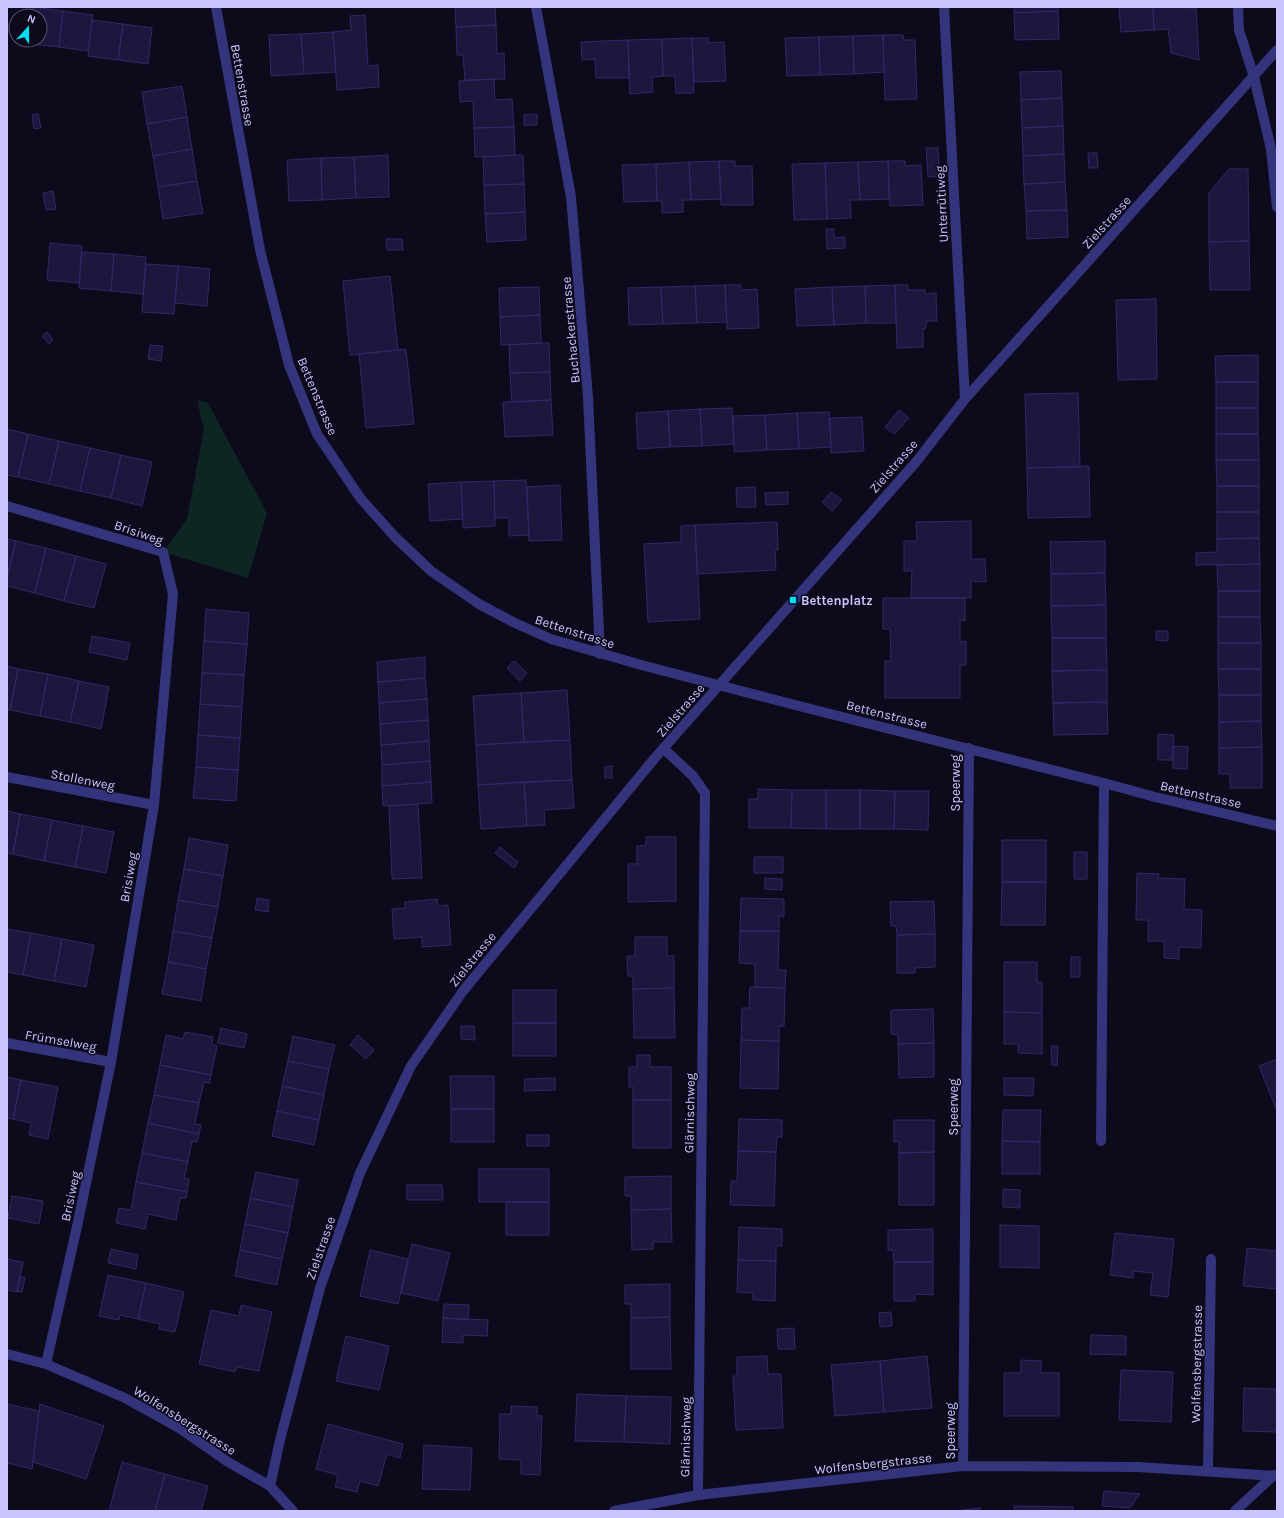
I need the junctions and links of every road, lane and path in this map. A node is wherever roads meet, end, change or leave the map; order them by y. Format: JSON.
{"nodes":[{"id":1,"x":216,"y":7,"type":"edge"},
{"id":2,"x":536,"y":7,"type":"edge"},
{"id":3,"x":944,"y":7,"type":"edge"},
{"id":4,"x":1238,"y":7,"type":"edge"},
{"id":5,"x":1277,"y":50,"type":"edge"},
{"id":6,"x":1254,"y":77,"type":"junction"},
{"id":7,"x":1277,"y":207,"type":"edge"},
{"id":8,"x":965,"y":399,"type":"junction"},
{"id":9,"x":7,"y":506,"type":"edge"},
{"id":10,"x":600,"y":654,"type":"junction"},
{"id":11,"x":719,"y":685,"type":"junction"},
{"id":12,"x":664,"y":748,"type":"junction"},
{"id":13,"x":969,"y":748,"type":"junction"},
{"id":14,"x":7,"y":777,"type":"edge"},
{"id":15,"x":1104,"y":783,"type":"junction"},
{"id":16,"x":154,"y":805,"type":"junction"},
{"id":17,"x":1277,"y":826,"type":"edge"},
{"id":18,"x":7,"y":1043,"type":"edge"},
{"id":19,"x":111,"y":1062,"type":"junction"},
{"id":20,"x":1101,"y":1141,"type":"dead end"},
{"id":21,"x":1211,"y":1259,"type":"dead end"},
{"id":22,"x":7,"y":1354,"type":"edge"},
{"id":23,"x":46,"y":1364,"type":"junction"},
{"id":24,"x":963,"y":1466,"type":"junction"},
{"id":25,"x":1208,"y":1470,"type":"junction"},
{"id":26,"x":1275,"y":1475,"type":"edge"},
{"id":27,"x":270,"y":1486,"type":"junction"},
{"id":28,"x":698,"y":1495,"type":"junction"},
{"id":29,"x":293,"y":1511,"type":"edge"},
{"id":30,"x":614,"y":1511,"type":"edge"},
{"id":31,"x":1236,"y":1511,"type":"edge"}],
"edges":[{"from":1,"to":10,"type":"street","name":"Bettenstrasse"},
{"from":2,"to":10,"type":"street","name":"Buchackerstrasse"},
{"from":3,"to":8,"type":"street","name":"Unterrütiweg"},
{"from":4,"to":6,"type":"street"},
{"from":5,"to":6,"type":"street","name":"Zielstrasse"},
{"from":6,"to":7,"type":"street"},
{"from":6,"to":8,"type":"street","name":"Zielstrasse"},
{"from":8,"to":11,"type":"street","name":"Zielstrasse"},
{"from":9,"to":16,"type":"street","name":"Brisiweg"},
{"from":10,"to":11,"type":"street","name":"Bettenstrasse"},
{"from":11,"to":12,"type":"street","name":"Zielstrasse"},
{"from":11,"to":13,"type":"street","name":"Bettenstrasse"},
{"from":12,"to":27,"type":"street","name":"Zielstrasse"},
{"from":12,"to":28,"type":"street","name":"Glärnischweg"},
{"from":13,"to":15,"type":"street","name":"Bettenstrasse"},
{"from":13,"to":24,"type":"street","name":"Speerweg"},
{"from":14,"to":16,"type":"street","name":"Stollenweg"},
{"from":15,"to":17,"type":"street","name":"Bettenstrasse"},
{"from":15,"to":20,"type":"street"},
{"from":16,"to":19,"type":"street","name":"Brisiweg"},
{"from":18,"to":19,"type":"street","name":"Frümselweg"},
{"from":19,"to":23,"type":"street","name":"Brisiweg"},
{"from":21,"to":25,"type":"street","name":"Wolfensbergstrasse"},
{"from":22,"to":23,"type":"street","name":"Wolfensbergstrasse"},
{"from":23,"to":27,"type":"street","name":"Wolfensbergstrasse"},
{"from":24,"to":25,"type":"street","name":"Wolfensbergstrasse"},
{"from":24,"to":28,"type":"street","name":"Wolfensbergstrasse"},
{"from":25,"to":26,"type":"street","name":"Wolfensbergstrasse"},
{"from":26,"to":31,"type":"street"},
{"from":27,"to":29,"type":"street","name":"Wolfensbergstrasse"},
{"from":28,"to":30,"type":"street","name":"Wolfensbergstrasse"}]}
